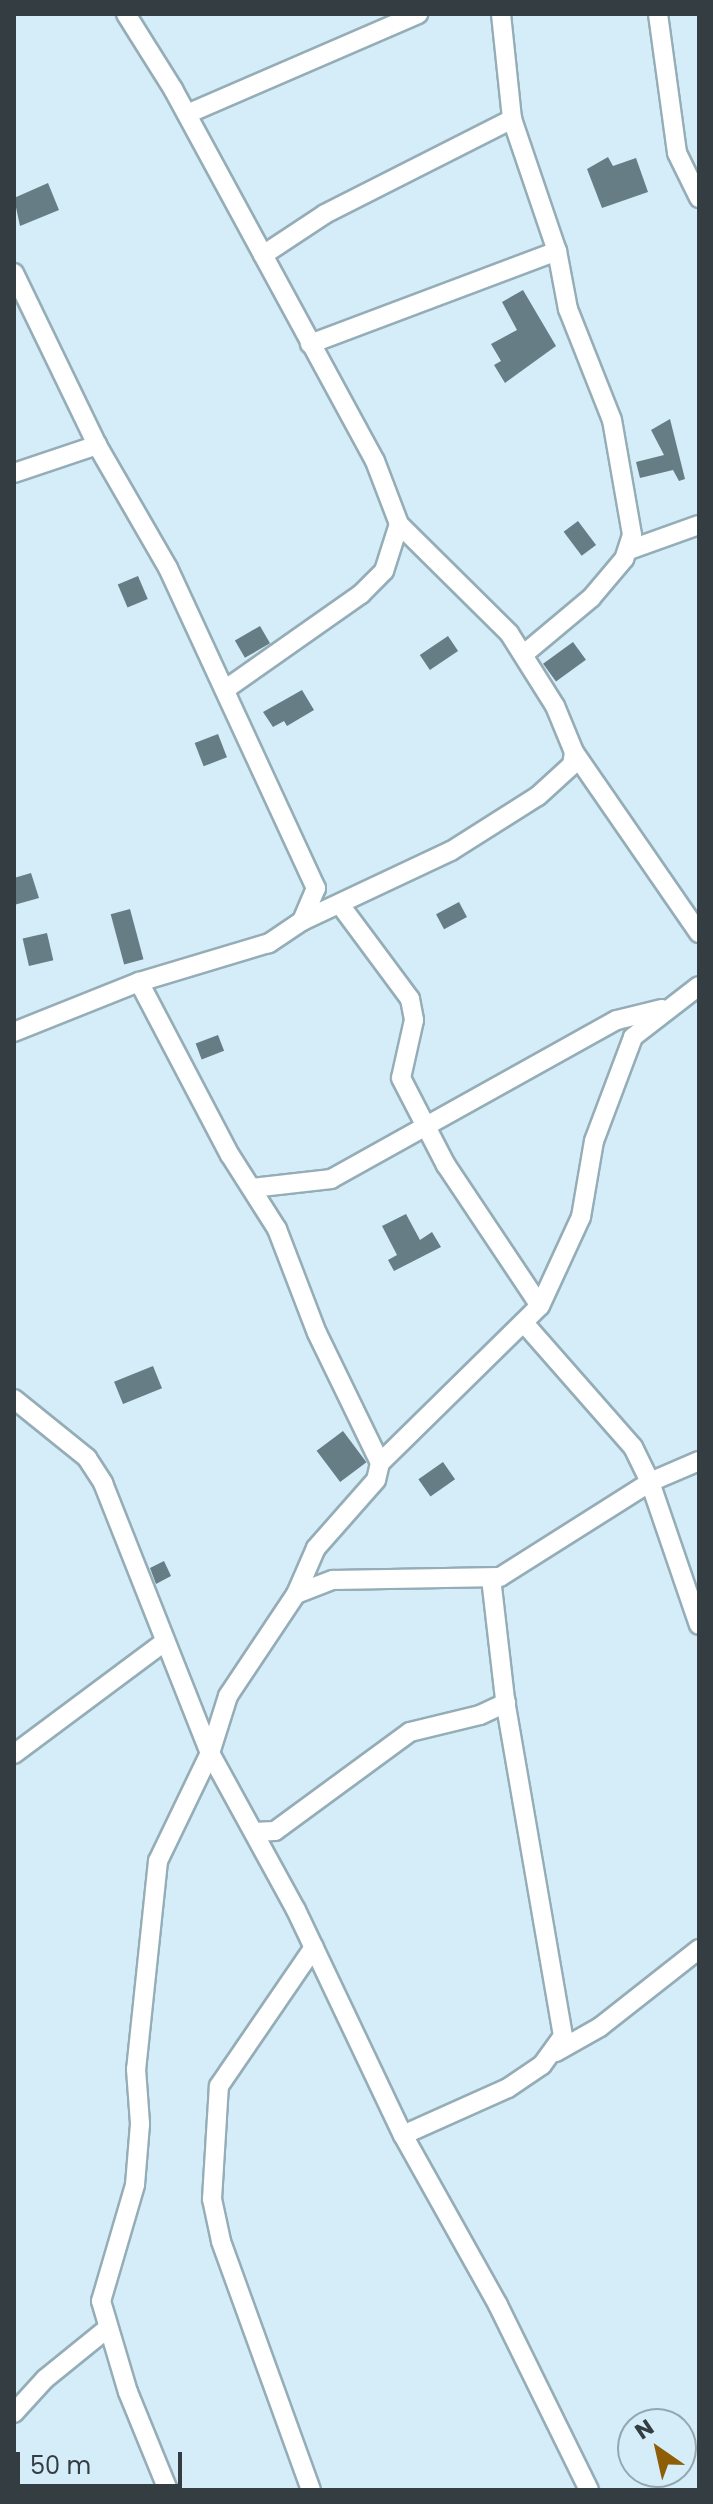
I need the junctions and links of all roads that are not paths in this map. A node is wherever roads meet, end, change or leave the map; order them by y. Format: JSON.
{"nodes":[{"id":1,"x":126,"y":14,"type":"edge"},
{"id":2,"x":418,"y":14,"type":"edge"},
{"id":3,"x":501,"y":14,"type":"edge"},
{"id":4,"x":658,"y":14,"type":"edge"},
{"id":5,"x":187,"y":114,"type":"junction"},
{"id":6,"x":512,"y":119,"type":"junction"},
{"id":7,"x":699,"y":198,"type":"edge"},
{"id":8,"x":557,"y":251,"type":"junction"},
{"id":9,"x":263,"y":255,"type":"junction"},
{"id":10,"x":14,"y":273,"type":"edge"},
{"id":11,"x":310,"y":344,"type":"junction"},
{"id":12,"x":97,"y":445,"type":"junction"},
{"id":13,"x":14,"y":473,"type":"edge"},
{"id":14,"x":399,"y":524,"type":"junction"},
{"id":15,"x":699,"y":525,"type":"edge"},
{"id":16,"x":629,"y":550,"type":"junction"},
{"id":17,"x":524,"y":654,"type":"junction"},
{"id":18,"x":226,"y":689,"type":"junction"},
{"id":19,"x":574,"y":752,"type":"junction"},
{"id":20,"x":341,"y":906,"type":"junction"},
{"id":21,"x":302,"y":921,"type":"junction"},
{"id":22,"x":699,"y":933,"type":"edge"},
{"id":23,"x":139,"y":982,"type":"junction"},
{"id":24,"x":699,"y":986,"type":"edge"},
{"id":25,"x":672,"y":1007,"type":"junction"},
{"id":26,"x":14,"y":1032,"type":"edge"},
{"id":27,"x":426,"y":1126,"type":"junction"},
{"id":28,"x":252,"y":1188,"type":"junction"},
{"id":29,"x":540,"y":1306,"type":"junction"},
{"id":30,"x":524,"y":1323,"type":"junction"},
{"id":31,"x":14,"y":1399,"type":"edge"},
{"id":32,"x":699,"y":1461,"type":"edge"},
{"id":33,"x":380,"y":1463,"type":"junction"},
{"id":34,"x":650,"y":1482,"type":"junction"},
{"id":35,"x":491,"y":1578,"type":"junction"},
{"id":36,"x":296,"y":1594,"type":"junction"},
{"id":37,"x":699,"y":1625,"type":"edge"},
{"id":38,"x":164,"y":1642,"type":"junction"},
{"id":39,"x":506,"y":1703,"type":"junction"},
{"id":40,"x":210,"y":1753,"type":"junction"},
{"id":41,"x":14,"y":1754,"type":"edge"},
{"id":42,"x":254,"y":1832,"type":"junction"},
{"id":43,"x":314,"y":1947,"type":"junction"},
{"id":44,"x":699,"y":1949,"type":"edge"},
{"id":45,"x":556,"y":2052,"type":"junction"},
{"id":46,"x":403,"y":2135,"type":"junction"},
{"id":47,"x":108,"y":2328,"type":"junction"},
{"id":48,"x":14,"y":2413,"type":"edge"},
{"id":49,"x":168,"y":2490,"type":"edge"},
{"id":50,"x":311,"y":2490,"type":"edge"},
{"id":51,"x":589,"y":2490,"type":"edge"}],
"edges":[{"from":1,"to":5,"type":"street"},
{"from":2,"to":5,"type":"street"},
{"from":3,"to":6,"type":"street"},
{"from":4,"to":7,"type":"street"},
{"from":5,"to":9,"type":"street"},
{"from":6,"to":8,"type":"street"},
{"from":6,"to":9,"type":"street"},
{"from":8,"to":11,"type":"street"},
{"from":8,"to":16,"type":"street"},
{"from":9,"to":11,"type":"street"},
{"from":10,"to":12,"type":"street"},
{"from":11,"to":14,"type":"street"},
{"from":12,"to":13,"type":"street"},
{"from":12,"to":18,"type":"street"},
{"from":14,"to":17,"type":"street"},
{"from":14,"to":18,"type":"street"},
{"from":15,"to":16,"type":"street"},
{"from":16,"to":17,"type":"street"},
{"from":17,"to":19,"type":"street"},
{"from":18,"to":21,"type":"street"},
{"from":19,"to":20,"type":"street"},
{"from":19,"to":22,"type":"street"},
{"from":20,"to":21,"type":"street"},
{"from":20,"to":27,"type":"street"},
{"from":21,"to":23,"type":"street"},
{"from":23,"to":26,"type":"street"},
{"from":23,"to":28,"type":"street"},
{"from":24,"to":25,"type":"street"},
{"from":25,"to":27,"type":"street"},
{"from":25,"to":29,"type":"street"},
{"from":27,"to":28,"type":"street"},
{"from":27,"to":29,"type":"street"},
{"from":28,"to":33,"type":"street"},
{"from":29,"to":30,"type":"street"},
{"from":30,"to":33,"type":"street"},
{"from":30,"to":34,"type":"street"},
{"from":31,"to":38,"type":"street"},
{"from":32,"to":34,"type":"street"},
{"from":33,"to":36,"type":"street"},
{"from":34,"to":35,"type":"street"},
{"from":34,"to":37,"type":"street"},
{"from":35,"to":36,"type":"street"},
{"from":35,"to":39,"type":"street"},
{"from":36,"to":40,"type":"street"},
{"from":38,"to":40,"type":"street"},
{"from":38,"to":41,"type":"street"},
{"from":39,"to":42,"type":"street"},
{"from":39,"to":45,"type":"street"},
{"from":40,"to":42,"type":"street"},
{"from":40,"to":47,"type":"street"},
{"from":42,"to":43,"type":"street"},
{"from":43,"to":46,"type":"street"},
{"from":43,"to":50,"type":"street"},
{"from":44,"to":45,"type":"street"},
{"from":45,"to":46,"type":"street"},
{"from":46,"to":51,"type":"street"},
{"from":47,"to":48,"type":"street"},
{"from":47,"to":49,"type":"street"}]}
